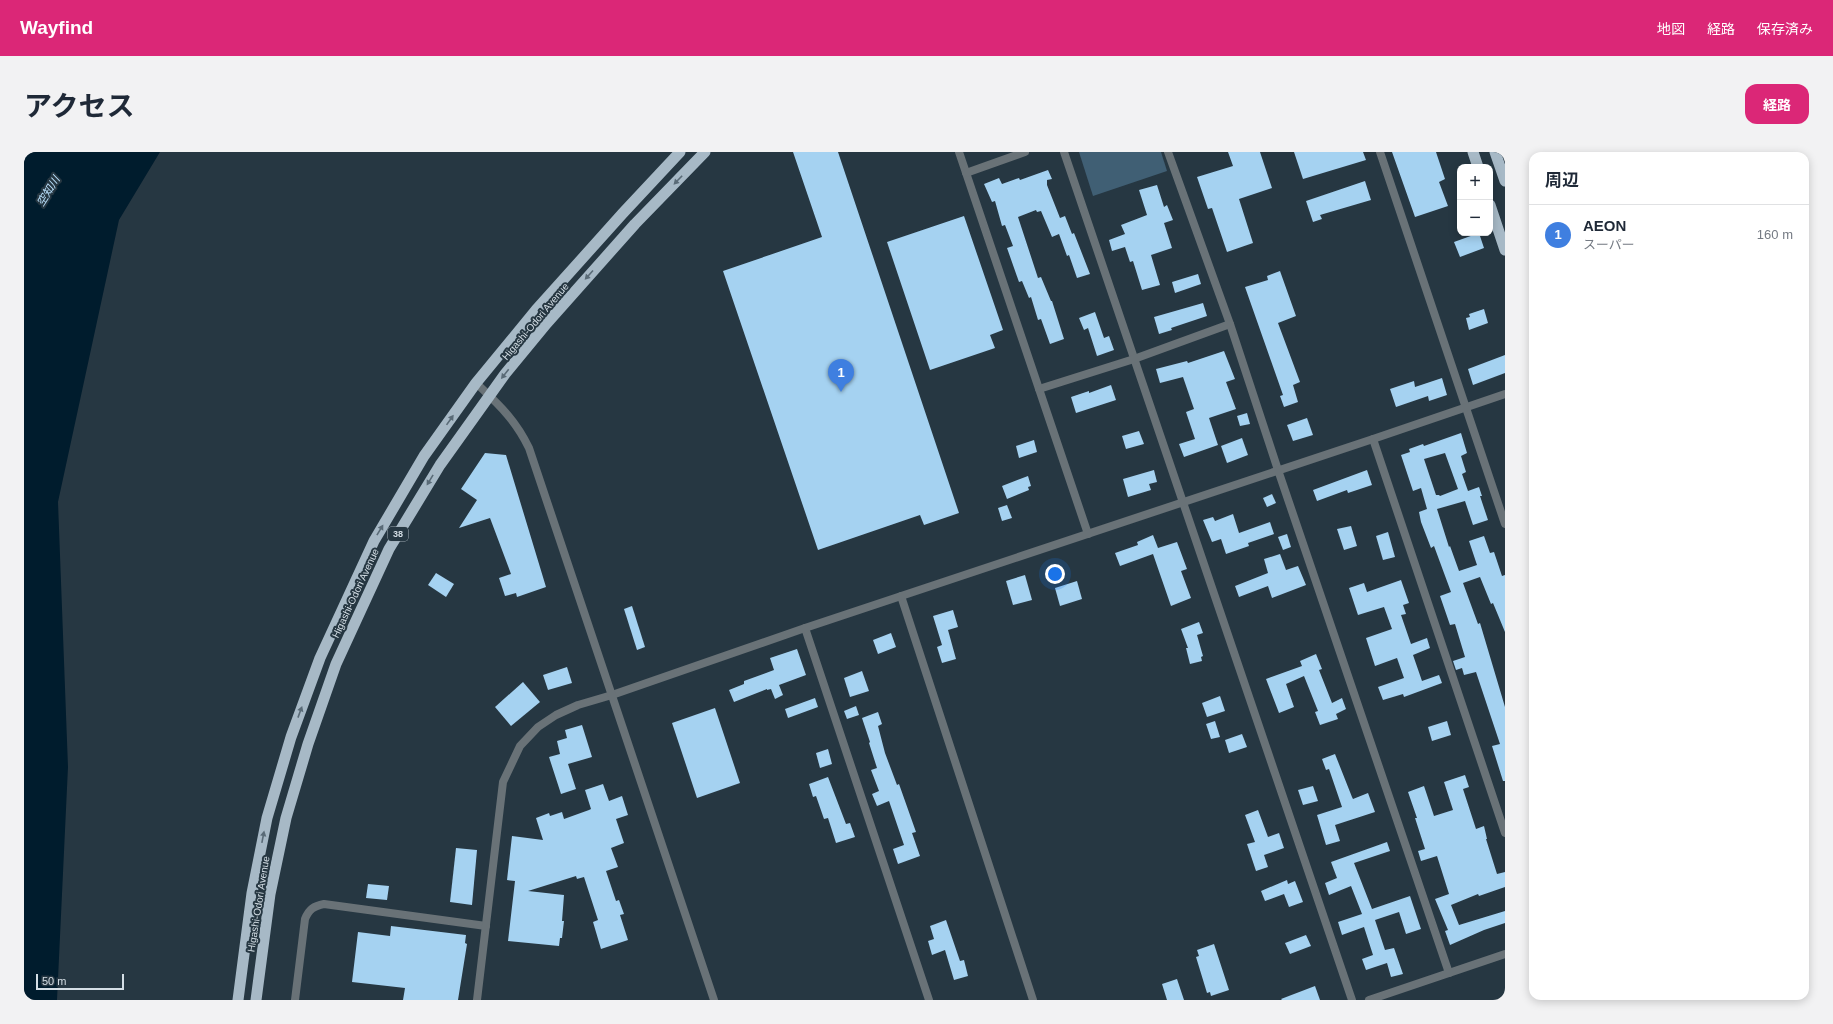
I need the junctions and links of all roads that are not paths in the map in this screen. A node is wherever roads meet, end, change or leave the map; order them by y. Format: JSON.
{"nodes":[{"id":1,"x":680,"y":152,"type":"edge"},
{"id":2,"x":705,"y":152,"type":"edge"},
{"id":3,"x":959,"y":152,"type":"edge"},
{"id":4,"x":1025,"y":152,"type":"edge"},
{"id":5,"x":1064,"y":152,"type":"edge"},
{"id":6,"x":1168,"y":152,"type":"edge"},
{"id":7,"x":1380,"y":152,"type":"edge"},
{"id":8,"x":1473,"y":152,"type":"edge"},
{"id":9,"x":1495,"y":152,"type":"edge"},
{"id":10,"x":1477,"y":164,"type":"edge"},
{"id":11,"x":966,"y":173,"type":"junction"},
{"id":12,"x":1505,"y":181,"type":"edge"},
{"id":13,"x":1493,"y":213,"type":"edge"},
{"id":14,"x":1505,"y":250,"type":"edge"},
{"id":15,"x":1230,"y":324,"type":"junction"},
{"id":16,"x":1134,"y":359,"type":"junction"},
{"id":17,"x":476,"y":383,"type":"junction"},
{"id":18,"x":1039,"y":389,"type":"junction"},
{"id":19,"x":1505,"y":394,"type":"edge"},
{"id":20,"x":489,"y":395,"type":"junction"},
{"id":21,"x":1466,"y":408,"type":"junction"},
{"id":22,"x":1373,"y":439,"type":"junction"},
{"id":23,"x":1278,"y":470,"type":"junction"},
{"id":24,"x":1182,"y":502,"type":"junction"},
{"id":25,"x":1505,"y":524,"type":"edge"},
{"id":26,"x":1088,"y":534,"type":"junction"},
{"id":27,"x":901,"y":596,"type":"junction"},
{"id":28,"x":805,"y":628,"type":"junction"},
{"id":29,"x":612,"y":695,"type":"junction"},
{"id":30,"x":1505,"y":833,"type":"edge"},
{"id":31,"x":486,"y":926,"type":"junction"},
{"id":32,"x":1505,"y":954,"type":"edge"},
{"id":33,"x":1448,"y":973,"type":"junction"},
{"id":34,"x":238,"y":1000,"type":"edge"},
{"id":35,"x":256,"y":1000,"type":"edge"},
{"id":36,"x":295,"y":1000,"type":"edge"},
{"id":37,"x":477,"y":1000,"type":"edge"},
{"id":38,"x":714,"y":1000,"type":"edge"},
{"id":39,"x":929,"y":1000,"type":"edge"},
{"id":40,"x":1034,"y":1000,"type":"edge"},
{"id":41,"x":1352,"y":1000,"type":"edge"},
{"id":42,"x":1369,"y":1000,"type":"edge"}],
"edges":[{"from":1,"to":17,"type":"highway","name":"Higashi-Odori Avenue","number":"38"},
{"from":2,"to":20,"type":"highway","name":"Higashi-Odori Avenue","number":"38","one_way":true},
{"from":3,"to":11,"type":"street"},
{"from":4,"to":11,"type":"street"},
{"from":5,"to":16,"type":"street"},
{"from":6,"to":15,"type":"street"},
{"from":7,"to":21,"type":"street"},
{"from":8,"to":10,"type":"highway"},
{"from":9,"to":12,"type":"highway"},
{"from":11,"to":18,"type":"street"},
{"from":13,"to":14,"type":"highway"},
{"from":15,"to":16,"type":"street"},
{"from":15,"to":23,"type":"street"},
{"from":16,"to":18,"type":"street"},
{"from":16,"to":24,"type":"street"},
{"from":17,"to":20,"type":"street"},
{"from":34,"to":17,"type":"highway","name":"Higashi-Odori Avenue","number":"38","one_way":true},
{"from":18,"to":26,"type":"street"},
{"from":19,"to":21,"type":"street"},
{"from":20,"to":29,"type":"street"},
{"from":20,"to":35,"type":"highway","name":"Higashi-Odori Avenue","number":"38","one_way":true},
{"from":21,"to":22,"type":"street"},
{"from":21,"to":25,"type":"street"},
{"from":22,"to":23,"type":"street"},
{"from":22,"to":30,"type":"street"},
{"from":23,"to":24,"type":"street"},
{"from":23,"to":33,"type":"street"},
{"from":24,"to":26,"type":"street"},
{"from":24,"to":41,"type":"street"},
{"from":26,"to":27,"type":"street"},
{"from":27,"to":28,"type":"street"},
{"from":27,"to":40,"type":"street"},
{"from":28,"to":29,"type":"street"},
{"from":28,"to":39,"type":"street"},
{"from":29,"to":31,"type":"street"},
{"from":29,"to":38,"type":"street"},
{"from":31,"to":36,"type":"street"},
{"from":31,"to":37,"type":"street"},
{"from":32,"to":33,"type":"street"},
{"from":33,"to":42,"type":"street"}]}
